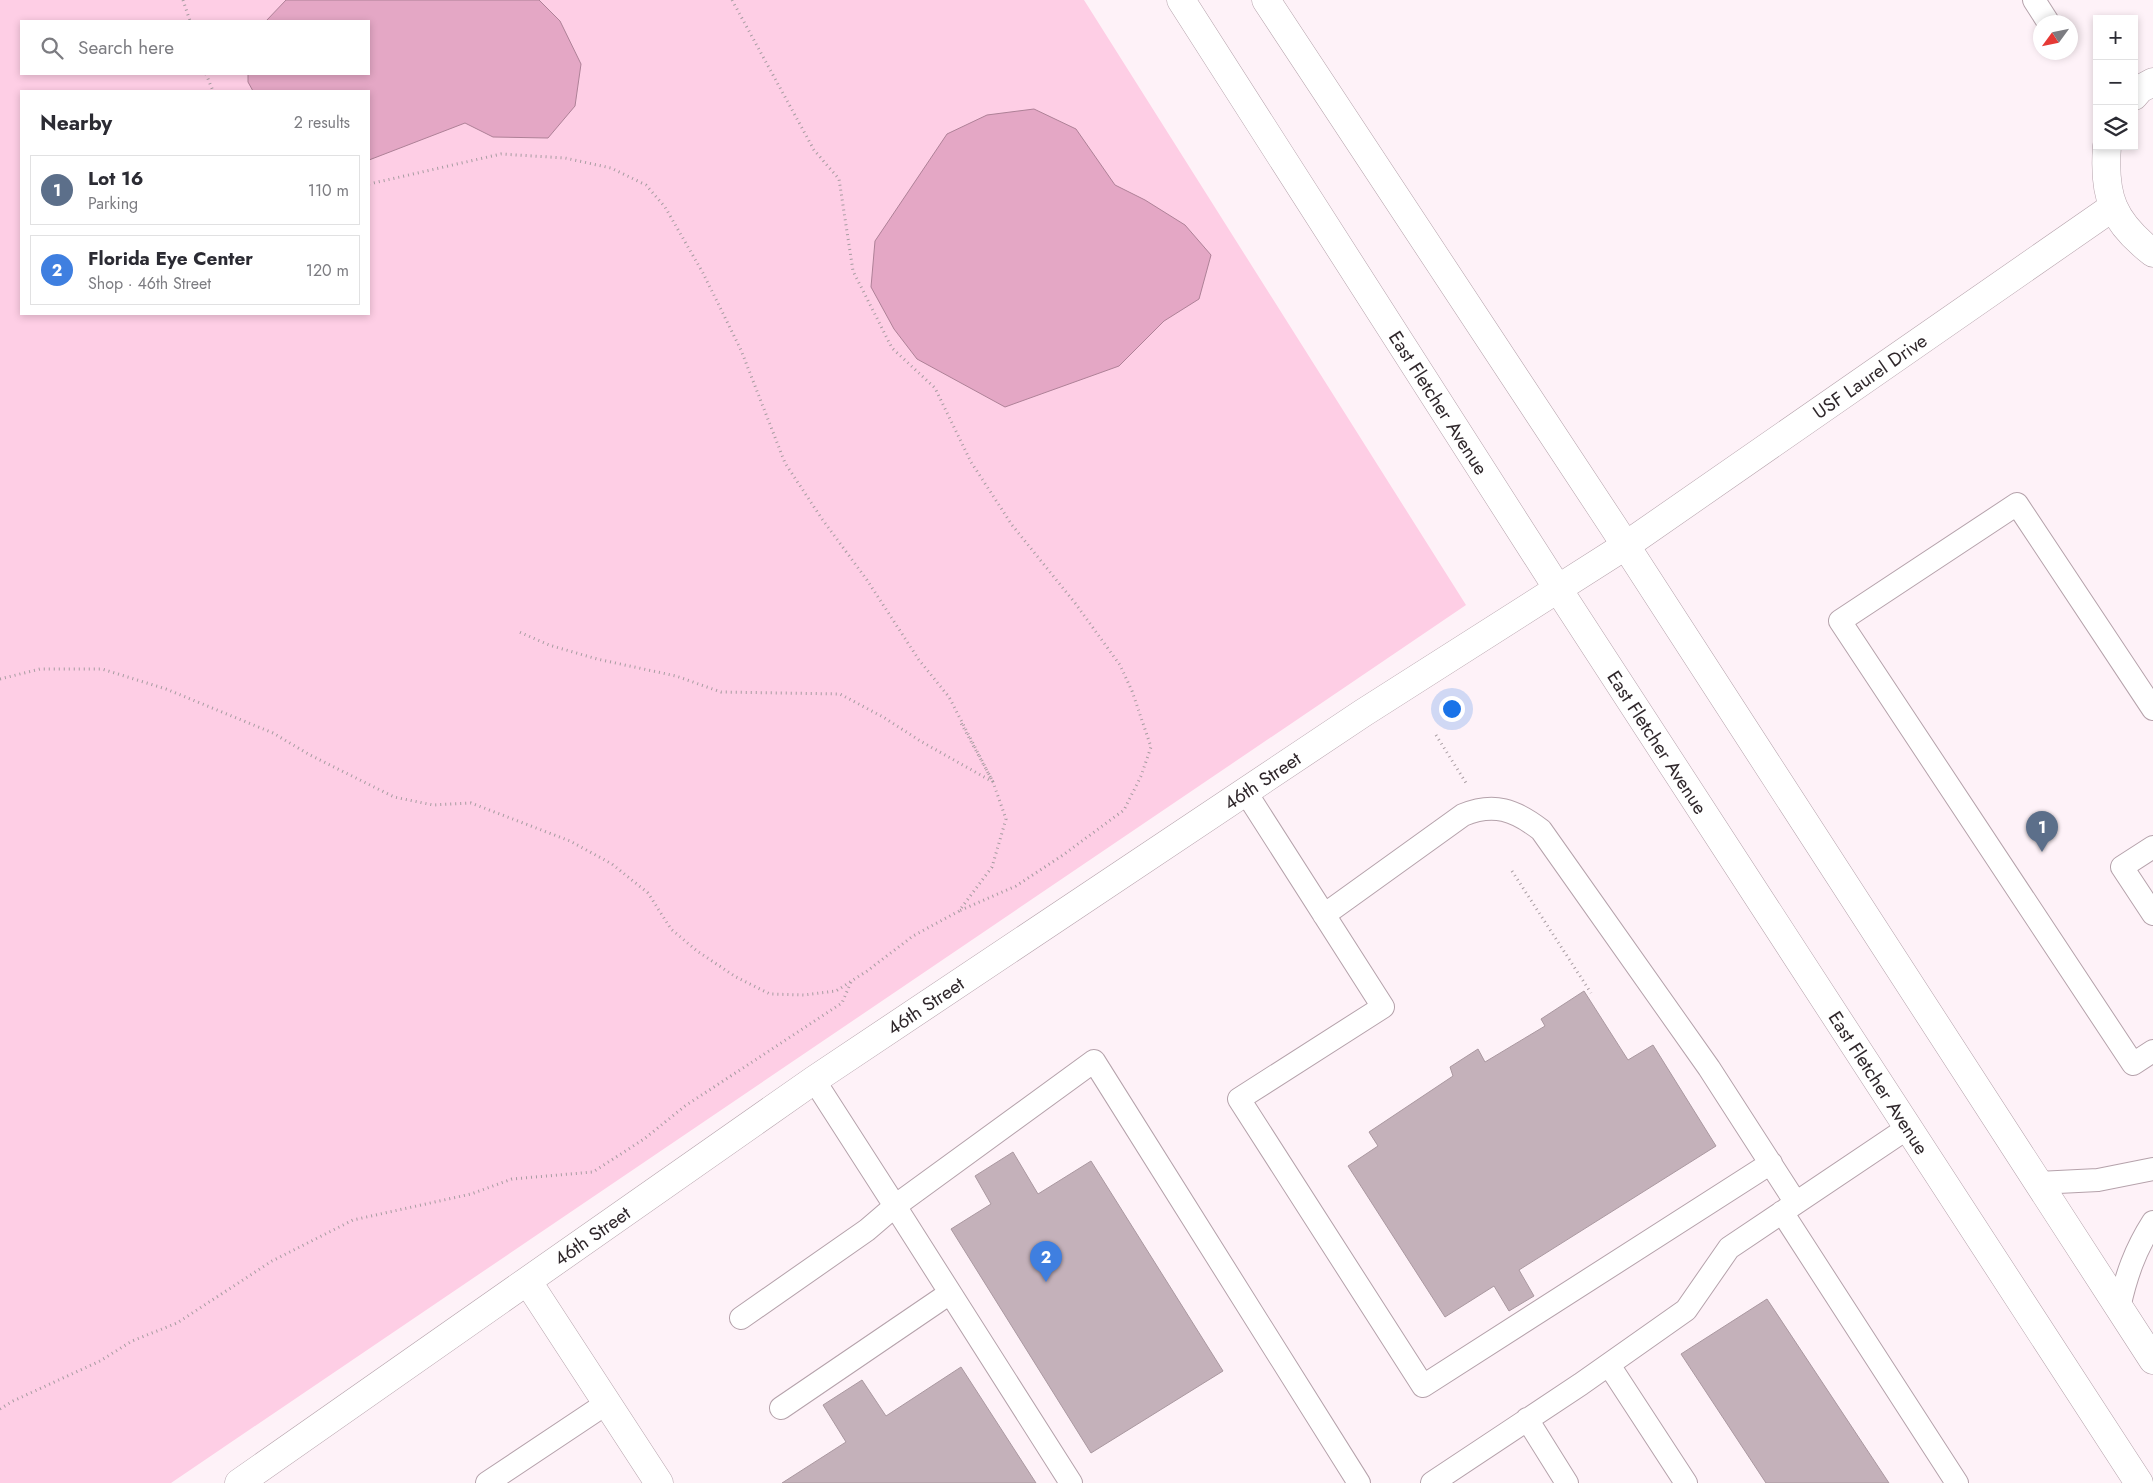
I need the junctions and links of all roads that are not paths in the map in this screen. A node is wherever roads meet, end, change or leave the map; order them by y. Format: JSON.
{"nodes":[{"id":1,"x":1181,"y":0,"type":"edge"},
{"id":2,"x":1266,"y":0,"type":"edge"},
{"id":3,"x":2034,"y":0,"type":"edge"},
{"id":4,"x":2044,"y":15,"type":"edge"},
{"id":5,"x":2153,"y":82,"type":"edge"},
{"id":6,"x":2138,"y":91,"type":"edge"},
{"id":7,"x":2107,"y":150,"type":"edge"},
{"id":8,"x":2112,"y":207,"type":"junction"},
{"id":9,"x":2153,"y":253,"type":"edge"},
{"id":10,"x":1626,"y":546,"type":"junction"},
{"id":11,"x":1558,"y":589,"type":"junction"},
{"id":12,"x":2153,"y":709,"type":"edge"},
{"id":13,"x":1245,"y":791,"type":"junction"},
{"id":14,"x":2153,"y":847,"type":"edge"},
{"id":15,"x":2153,"y":914,"type":"edge"},
{"id":16,"x":1324,"y":915,"type":"junction"},
{"id":17,"x":2153,"y":1050,"type":"edge"},
{"id":18,"x":814,"y":1080,"type":"junction"},
{"id":19,"x":1909,"y":1127,"type":"junction"},
{"id":20,"x":1771,"y":1164,"type":"junction"},
{"id":21,"x":2153,"y":1169,"type":"edge"},
{"id":22,"x":2038,"y":1183,"type":"junction"},
{"id":23,"x":895,"y":1206,"type":"junction"},
{"id":24,"x":1789,"y":1207,"type":"junction"},
{"id":25,"x":2153,"y":1222,"type":"edge"},
{"id":26,"x":528,"y":1282,"type":"junction"},
{"id":27,"x":950,"y":1293,"type":"junction"},
{"id":28,"x":2120,"y":1308,"type":"junction"},
{"id":29,"x":741,"y":1318,"type":"dead end"},
{"id":30,"x":2153,"y":1360,"type":"edge"},
{"id":31,"x":1609,"y":1364,"type":"junction"},
{"id":32,"x":607,"y":1403,"type":"junction"},
{"id":33,"x":781,"y":1408,"type":"dead end"},
{"id":34,"x":1527,"y":1419,"type":"junction"},
{"id":35,"x":238,"y":1483,"type":"edge"},
{"id":36,"x":488,"y":1483,"type":"edge"},
{"id":37,"x":659,"y":1483,"type":"edge"},
{"id":38,"x":1071,"y":1483,"type":"edge"},
{"id":39,"x":1359,"y":1483,"type":"edge"},
{"id":40,"x":1432,"y":1483,"type":"edge"},
{"id":41,"x":1567,"y":1483,"type":"edge"},
{"id":42,"x":1686,"y":1483,"type":"edge"},
{"id":43,"x":1957,"y":1483,"type":"edge"},
{"id":44,"x":2139,"y":1483,"type":"edge"}],
"edges":[{"from":1,"to":11,"type":"main road","name":"East Fletcher Avenue"},
{"from":2,"to":10,"type":"main road"},
{"from":3,"to":4,"type":"lane"},
{"from":5,"to":6,"type":"main road"},
{"from":7,"to":8,"type":"main road"},
{"from":8,"to":9,"type":"main road"},
{"from":8,"to":10,"type":"main road","name":"USF Laurel Drive"},
{"from":10,"to":11,"type":"main road","name":"46th Street"},
{"from":10,"to":22,"type":"main road"},
{"from":11,"to":13,"type":"main road","name":"46th Street"},
{"from":11,"to":19,"type":"main road","name":"East Fletcher Avenue"},
{"from":12,"to":17,"type":"lane"},
{"from":13,"to":16,"type":"lane"},
{"from":13,"to":18,"type":"main road","name":"46th Street"},
{"from":14,"to":15,"type":"lane"},
{"from":16,"to":20,"type":"lane"},
{"from":16,"to":20,"type":"lane"},
{"from":18,"to":23,"type":"lane"},
{"from":18,"to":26,"type":"main road","name":"46th Street"},
{"from":19,"to":24,"type":"lane"},
{"from":19,"to":44,"type":"main road","name":"East Fletcher Avenue"},
{"from":20,"to":24,"type":"lane"},
{"from":21,"to":22,"type":"lane"},
{"from":22,"to":28,"type":"main road"},
{"from":23,"to":27,"type":"lane"},
{"from":23,"to":29,"type":"lane"},
{"from":23,"to":39,"type":"lane"},
{"from":24,"to":31,"type":"lane"},
{"from":24,"to":43,"type":"lane"},
{"from":25,"to":28,"type":"lane"},
{"from":26,"to":32,"type":"main road"},
{"from":26,"to":35,"type":"main road","name":"46th Street"},
{"from":27,"to":33,"type":"lane"},
{"from":27,"to":38,"type":"lane"},
{"from":28,"to":30,"type":"main road"},
{"from":31,"to":34,"type":"lane"},
{"from":31,"to":42,"type":"lane"},
{"from":32,"to":36,"type":"lane"},
{"from":32,"to":37,"type":"main road"},
{"from":34,"to":40,"type":"lane"},
{"from":34,"to":41,"type":"lane"}]}
